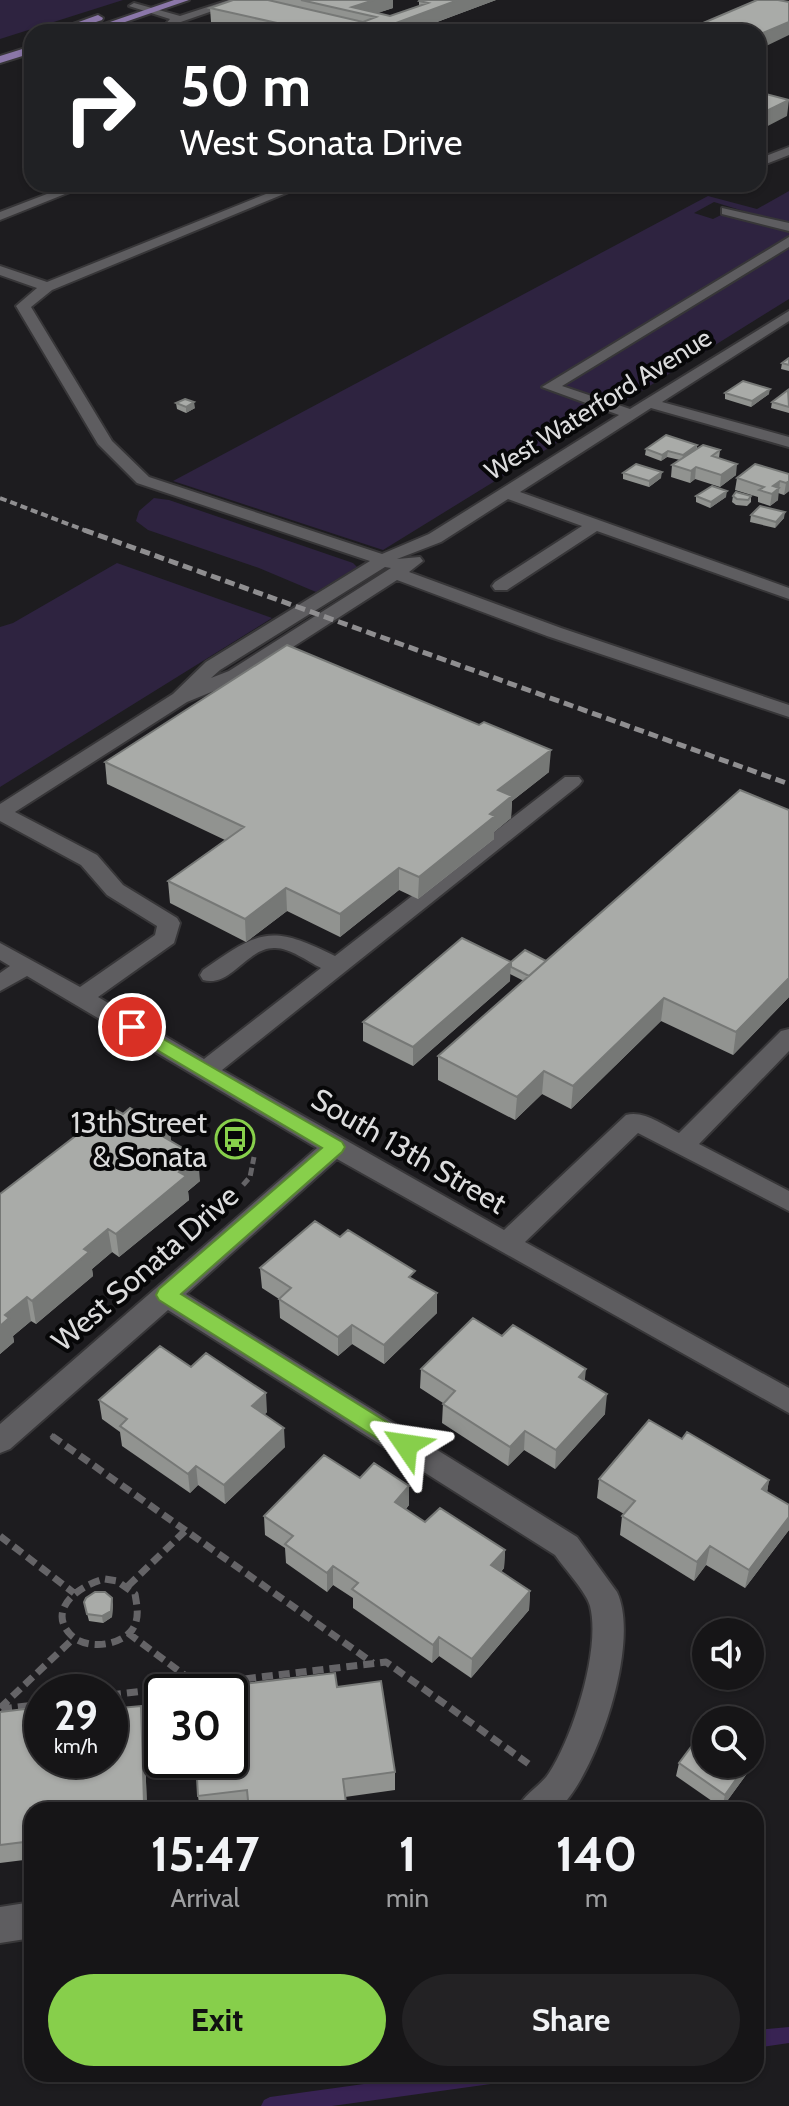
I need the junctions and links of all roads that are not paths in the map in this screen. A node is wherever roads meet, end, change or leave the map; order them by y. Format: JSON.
{"nodes":[{"id":1,"x":184,"y":0,"type":"edge"},
{"id":2,"x":239,"y":0,"type":"edge"},
{"id":3,"x":152,"y":5,"type":"edge"},
{"id":4,"x":181,"y":19,"type":"junction"},
{"id":5,"x":80,"y":24,"type":"edge"},
{"id":6,"x":106,"y":24,"type":"edge"},
{"id":7,"x":172,"y":24,"type":"edge"},
{"id":8,"x":24,"y":42,"type":"edge"},
{"id":9,"x":0,"y":50,"type":"edge"},
{"id":10,"x":24,"y":52,"type":"edge"},
{"id":11,"x":0,"y":60,"type":"edge"},
{"id":12,"x":789,"y":151,"type":"edge"},
{"id":13,"x":766,"y":160,"type":"edge"},
{"id":14,"x":63,"y":192,"type":"edge"},
{"id":15,"x":282,"y":192,"type":"edge"},
{"id":16,"x":727,"y":211,"type":"dead end"},
{"id":17,"x":0,"y":216,"type":"edge"},
{"id":18,"x":789,"y":227,"type":"edge"},
{"id":19,"x":789,"y":241,"type":"edge"},
{"id":20,"x":0,"y":270,"type":"edge"},
{"id":21,"x":47,"y":287,"type":"junction"},
{"id":22,"x":789,"y":315,"type":"edge"},
{"id":23,"x":649,"y":403,"type":"junction"},
{"id":24,"x":630,"y":414,"type":"junction"},
{"id":25,"x":789,"y":442,"type":"edge"},
{"id":26,"x":507,"y":493,"type":"junction"},
{"id":27,"x":596,"y":524,"type":"junction"},
{"id":28,"x":394,"y":567,"type":"junction"},
{"id":29,"x":501,"y":586,"type":"dead end"},
{"id":30,"x":789,"y":594,"type":"edge"},
{"id":31,"x":789,"y":711,"type":"edge"},
{"id":32,"x":572,"y":781,"type":"dead end"},
{"id":33,"x":0,"y":813,"type":"edge"},
{"id":34,"x":0,"y":950,"type":"edge"},
{"id":35,"x":27,"y":965,"type":"junction"},
{"id":36,"x":338,"y":967,"type":"junction"},
{"id":37,"x":211,"y":975,"type":"dead end"},
{"id":38,"x":0,"y":984,"type":"edge"},
{"id":39,"x":82,"y":997,"type":"junction"},
{"id":40,"x":789,"y":1037,"type":"edge"},
{"id":41,"x":206,"y":1070,"type":"junction"},
{"id":42,"x":682,"y":1146,"type":"junction"},
{"id":43,"x":335,"y":1147,"type":"junction"},
{"id":44,"x":789,"y":1202,"type":"edge"},
{"id":45,"x":507,"y":1243,"type":"junction"},
{"id":46,"x":166,"y":1295,"type":"junction"},
{"id":47,"x":789,"y":1402,"type":"edge"},
{"id":48,"x":0,"y":1441,"type":"edge"},
{"id":49,"x":543,"y":1802,"type":"edge"},
{"id":50,"x":24,"y":1921,"type":"edge"},
{"id":51,"x":0,"y":1925,"type":"edge"}],
"edges":[{"from":1,"to":3,"type":"main road"},
{"from":2,"to":4,"type":"street"},
{"from":3,"to":4,"type":"street"},
{"from":3,"to":5,"type":"main road"},
{"from":3,"to":6,"type":"main road"},
{"from":4,"to":7,"type":"street"},
{"from":8,"to":9,"type":"main road"},
{"from":10,"to":11,"type":"main road"},
{"from":12,"to":13,"type":"street"},
{"from":14,"to":17,"type":"street"},
{"from":15,"to":21,"type":"street"},
{"from":16,"to":18,"type":"street"},
{"from":19,"to":24,"type":"street"},
{"from":20,"to":21,"type":"street"},
{"from":21,"to":28,"type":"street"},
{"from":22,"to":23,"type":"street","name":"West Waterford Avenue"},
{"from":23,"to":24,"type":"street","name":"West Waterford Avenue"},
{"from":23,"to":25,"type":"street"},
{"from":24,"to":26,"type":"street","name":"West Waterford Avenue"},
{"from":26,"to":27,"type":"street"},
{"from":26,"to":28,"type":"street","name":"West Waterford Avenue"},
{"from":27,"to":29,"type":"street"},
{"from":27,"to":30,"type":"street"},
{"from":28,"to":31,"type":"street"},
{"from":28,"to":33,"type":"street","name":"West Waterford Avenue"},
{"from":32,"to":36,"type":"street"},
{"from":33,"to":39,"type":"street"},
{"from":34,"to":35,"type":"street","name":"South 13th Street"},
{"from":35,"to":38,"type":"street"},
{"from":35,"to":39,"type":"street","name":"South 13th Street"},
{"from":36,"to":37,"type":"street"},
{"from":36,"to":41,"type":"street"},
{"from":39,"to":41,"type":"street","name":"South 13th Street"},
{"from":40,"to":42,"type":"street"},
{"from":41,"to":43,"type":"street","name":"South 13th Street"},
{"from":42,"to":44,"type":"street"},
{"from":42,"to":45,"type":"street"},
{"from":43,"to":45,"type":"street","name":"South 13th Street"},
{"from":43,"to":46,"type":"street","name":"West Sonata Drive"},
{"from":45,"to":47,"type":"street","name":"South 13th Street"},
{"from":46,"to":48,"type":"street","name":"West Sonata Drive"},
{"from":46,"to":49,"type":"street"},
{"from":50,"to":51,"type":"street"}]}
